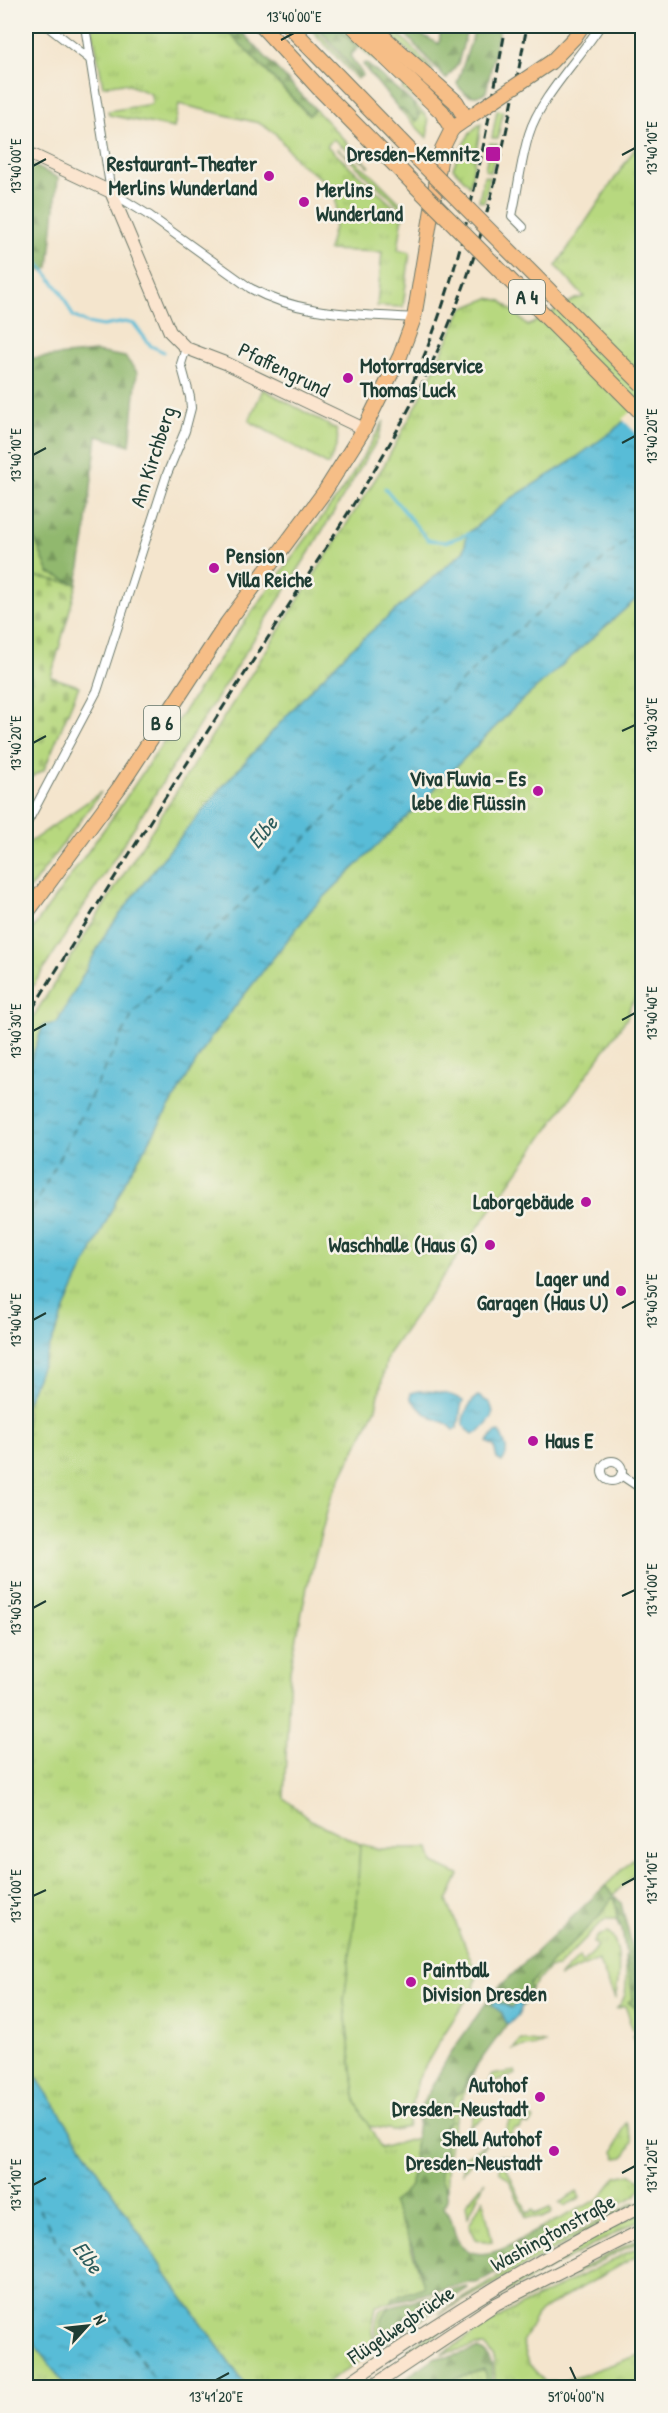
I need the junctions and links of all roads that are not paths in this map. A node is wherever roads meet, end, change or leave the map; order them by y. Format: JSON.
{"nodes":[{"id":1,"x":47,"y":26,"type":"edge"},
{"id":2,"x":85,"y":26,"type":"edge"},
{"id":3,"x":262,"y":26,"type":"edge"},
{"id":4,"x":289,"y":26,"type":"edge"},
{"id":5,"x":353,"y":26,"type":"edge"},
{"id":6,"x":371,"y":26,"type":"edge"},
{"id":7,"x":582,"y":26,"type":"edge"},
{"id":8,"x":600,"y":26,"type":"edge"},
{"id":9,"x":91,"y":60,"type":"junction"},
{"id":10,"x":466,"y":119,"type":"junction"},
{"id":11,"x":452,"y":129,"type":"junction"},
{"id":12,"x":26,"y":152,"type":"edge"},
{"id":13,"x":111,"y":192,"type":"junction"},
{"id":14,"x":523,"y":227,"type":"dead end"},
{"id":15,"x":414,"y":318,"type":"junction"},
{"id":16,"x":186,"y":348,"type":"junction"},
{"id":17,"x":642,"y":384,"type":"edge"},
{"id":18,"x":642,"y":413,"type":"edge"},
{"id":19,"x":363,"y":429,"type":"junction"},
{"id":20,"x":26,"y":825,"type":"edge"},
{"id":21,"x":26,"y":914,"type":"edge"},
{"id":22,"x":621,"y":1475,"type":"dead end"},
{"id":23,"x":642,"y":1489,"type":"edge"},
{"id":24,"x":642,"y":2206,"type":"edge"},
{"id":25,"x":642,"y":2230,"type":"edge"},
{"id":26,"x":482,"y":2294,"type":"joint"},
{"id":27,"x":496,"y":2304,"type":"joint"},
{"id":28,"x":341,"y":2388,"type":"edge"},
{"id":29,"x":370,"y":2388,"type":"edge"}],
"edges":[{"from":1,"to":9,"type":"street"},
{"from":2,"to":9,"type":"street"},
{"from":3,"to":18,"type":"highway","number":"A 4","bridge":true},
{"from":4,"to":17,"type":"highway","number":"A 4","bridge":true},
{"from":5,"to":11,"type":"highway"},
{"from":6,"to":10,"type":"highway"},
{"from":7,"to":10,"type":"main road","bridge":true},
{"from":8,"to":14,"type":"street"},
{"from":9,"to":13,"type":"street"},
{"from":10,"to":11,"type":"main road"},
{"from":11,"to":15,"type":"main road","number":"B 6"},
{"from":12,"to":13,"type":"main road"},
{"from":13,"to":15,"type":"street"},
{"from":13,"to":16,"type":"main road"},
{"from":15,"to":19,"type":"main road","number":"B 6"},
{"from":16,"to":19,"type":"main road","name":"Pfaffengrund"},
{"from":16,"to":20,"type":"street","name":"Am Kirchberg"},
{"from":19,"to":21,"type":"main road","number":"B 6"},
{"from":22,"to":23,"type":"street"},
{"from":24,"to":26,"type":"main road","name":"Washingtonstraße"},
{"from":25,"to":27,"type":"main road","name":"Washingtonstraße"},
{"from":26,"to":28,"type":"main road","name":"Flügelwegbrücke"},
{"from":27,"to":29,"type":"main road","name":"Flügelwegbrücke"}]}
